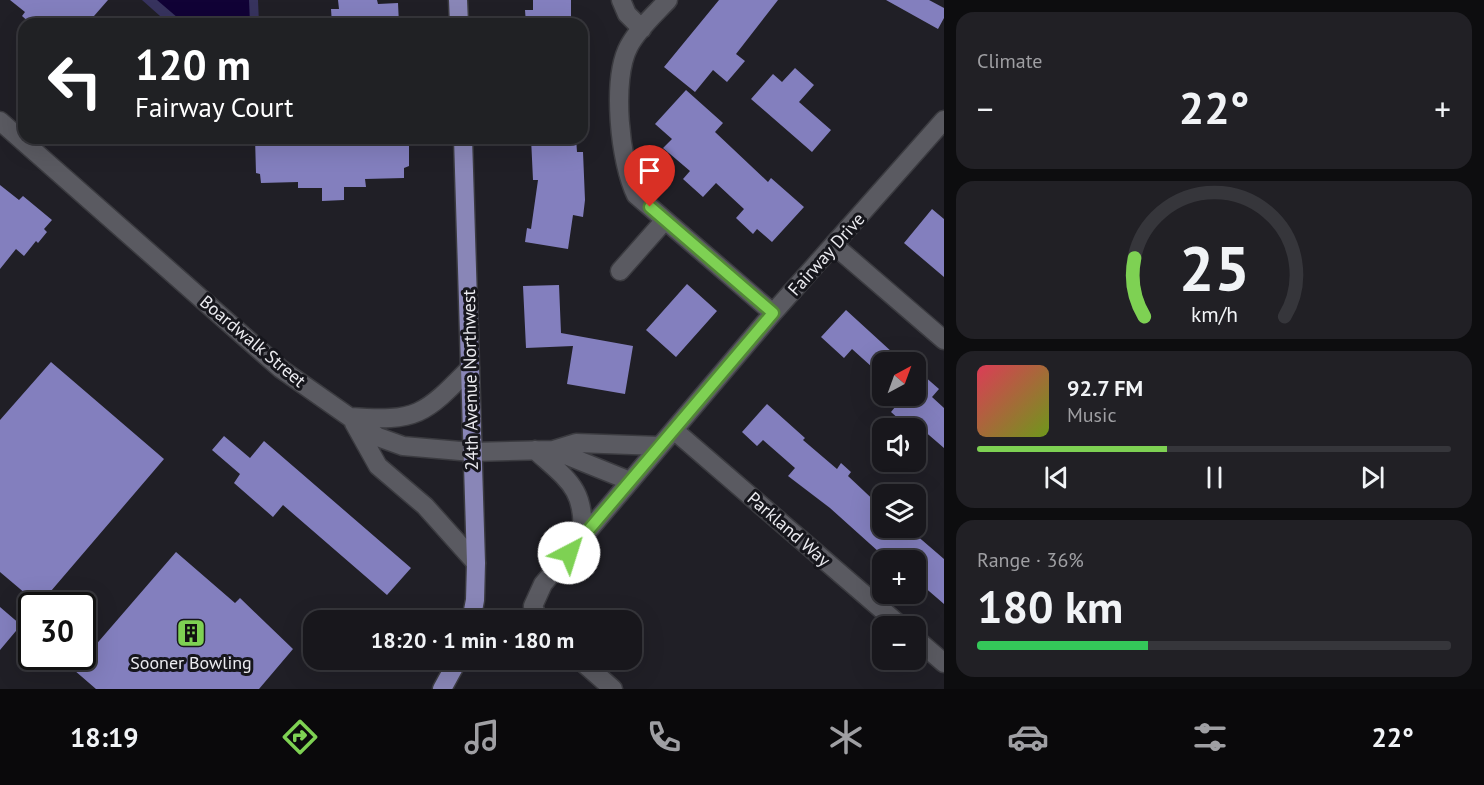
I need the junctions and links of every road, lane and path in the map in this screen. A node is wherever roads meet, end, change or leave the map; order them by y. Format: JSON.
{"nodes":[{"id":1,"x":458,"y":0,"type":"edge"},
{"id":2,"x":621,"y":0,"type":"edge"},
{"id":3,"x":668,"y":0,"type":"edge"},
{"id":4,"x":459,"y":18,"type":"edge"},
{"id":5,"x":642,"y":29,"type":"junction"},
{"id":6,"x":944,"y":120,"type":"edge"},
{"id":7,"x":2,"y":127,"type":"edge"},
{"id":8,"x":18,"y":141,"type":"edge"},
{"id":9,"x":22,"y":144,"type":"edge"},
{"id":10,"x":463,"y":144,"type":"edge"},
{"id":11,"x":665,"y":220,"type":"junction"},
{"id":12,"x":835,"y":246,"type":"junction"},
{"id":13,"x":620,"y":271,"type":"dead end"},
{"id":14,"x":773,"y":313,"type":"junction"},
{"id":15,"x":944,"y":340,"type":"edge"},
{"id":16,"x":470,"y":368,"type":"junction"},
{"id":17,"x":350,"y":417,"type":"junction"},
{"id":18,"x":675,"y":431,"type":"junction"},
{"id":19,"x":660,"y":446,"type":"junction"},
{"id":20,"x":544,"y":450,"type":"junction"},
{"id":21,"x":472,"y":452,"type":"junction"},
{"id":22,"x":630,"y":481,"type":"junction"},
{"id":23,"x":582,"y":537,"type":"junction"},
{"id":24,"x":476,"y":563,"type":"junction"},
{"id":25,"x":473,"y":610,"type":"edge"},
{"id":26,"x":536,"y":610,"type":"edge"},
{"id":27,"x":889,"y":616,"type":"edge"},
{"id":28,"x":926,"y":647,"type":"edge"},
{"id":29,"x":944,"y":663,"type":"edge"},
{"id":30,"x":452,"y":670,"type":"edge"},
{"id":31,"x":591,"y":670,"type":"edge"},
{"id":32,"x":442,"y":689,"type":"edge"},
{"id":33,"x":613,"y":689,"type":"edge"}],
"edges":[{"from":1,"to":4,"type":"main road"},
{"from":2,"to":5,"type":"street"},
{"from":3,"to":5,"type":"street"},
{"from":5,"to":11,"type":"street"},
{"from":6,"to":12,"type":"street","name":"Fairway Drive"},
{"from":7,"to":8,"type":"street","name":"Boardwalk Street"},
{"from":9,"to":17,"type":"street","name":"Boardwalk Street"},
{"from":10,"to":16,"type":"main road","name":"24th Avenue Northwest"},
{"from":11,"to":13,"type":"street"},
{"from":11,"to":14,"type":"street"},
{"from":12,"to":14,"type":"street","name":"Fairway Drive"},
{"from":12,"to":15,"type":"street"},
{"from":14,"to":18,"type":"street","name":"Fairway Drive"},
{"from":16,"to":17,"type":"street"},
{"from":16,"to":21,"type":"main road","name":"24th Avenue Northwest"},
{"from":17,"to":21,"type":"street","name":"Boardwalk Street"},
{"from":17,"to":24,"type":"street"},
{"from":18,"to":19,"type":"street","name":"Fairway Drive"},
{"from":18,"to":27,"type":"street","name":"Parkland Way"},
{"from":19,"to":20,"type":"street"},
{"from":19,"to":22,"type":"street","name":"Fairway Drive"},
{"from":20,"to":21,"type":"street","name":"Boardwalk Street"},
{"from":20,"to":22,"type":"street"},
{"from":20,"to":23,"type":"street"},
{"from":21,"to":24,"type":"main road","name":"24th Avenue Northwest"},
{"from":22,"to":23,"type":"street","name":"Fairway Drive"},
{"from":23,"to":26,"type":"street","name":"Fairway Drive"},
{"from":24,"to":25,"type":"main road","name":"24th Avenue Northwest"},
{"from":28,"to":29,"type":"street"},
{"from":30,"to":32,"type":"main road"},
{"from":31,"to":33,"type":"street"}]}
